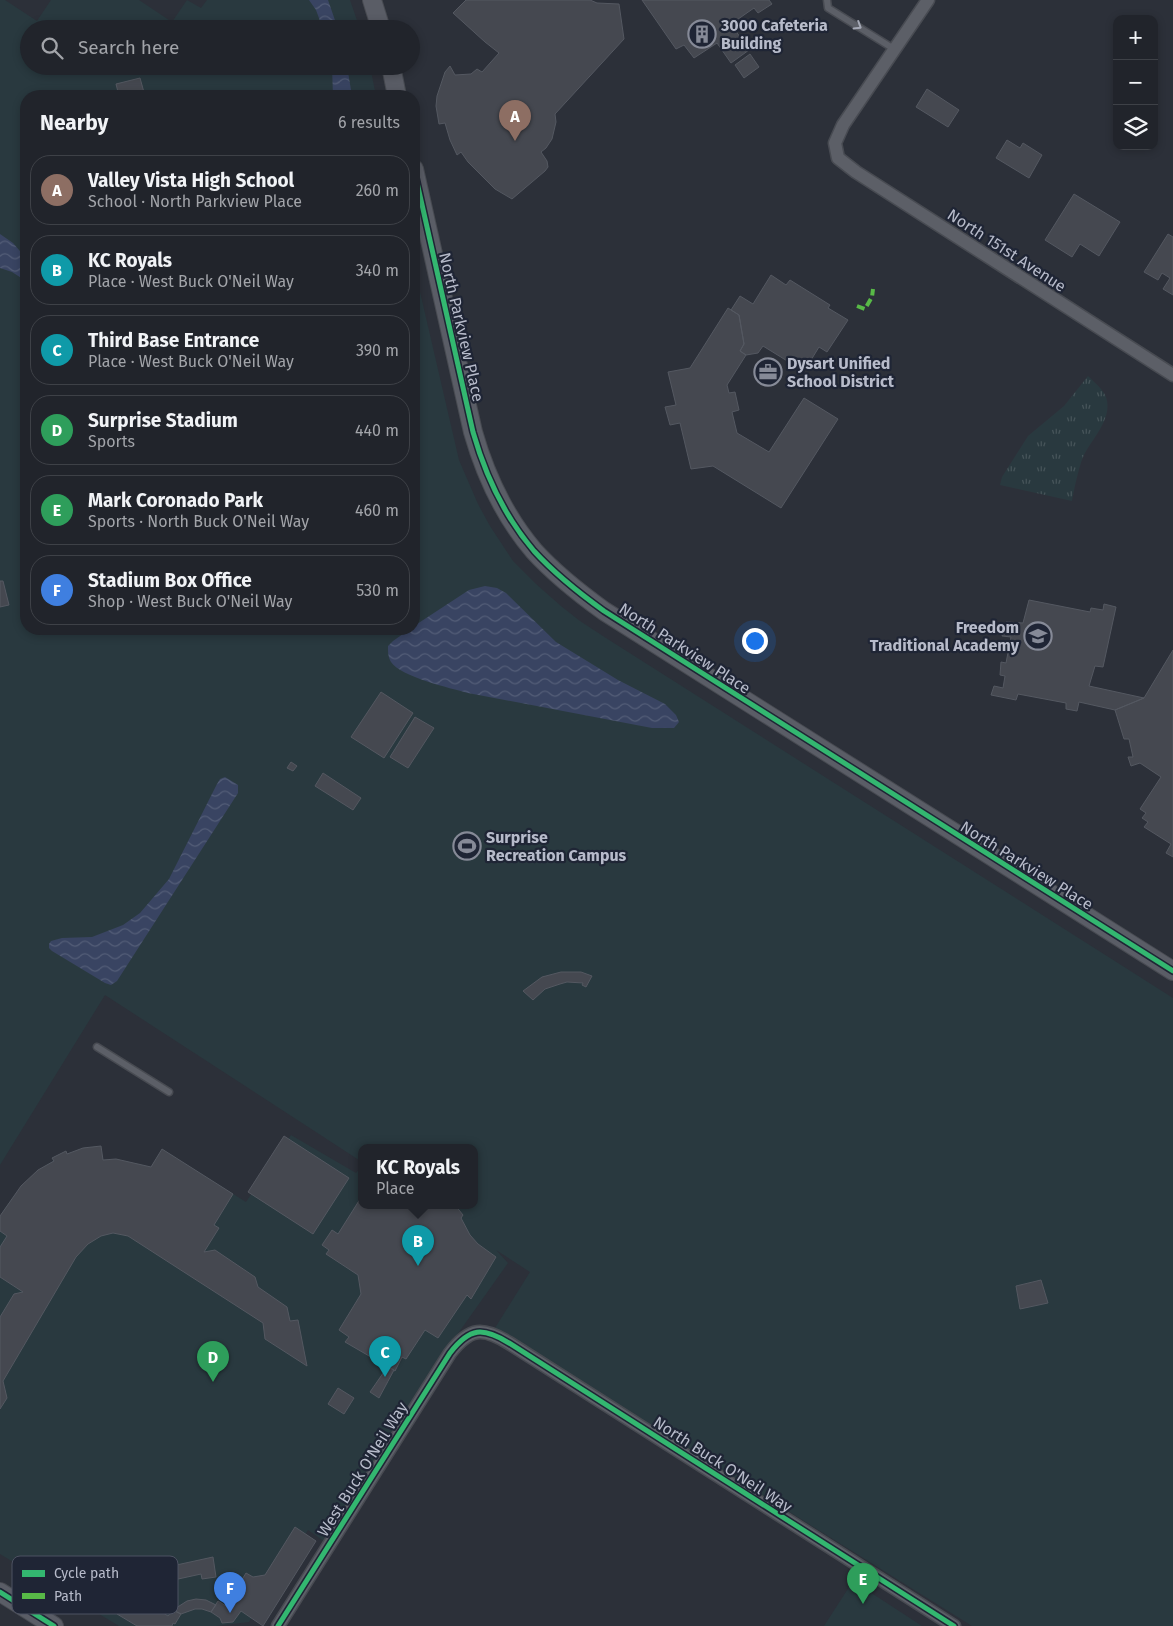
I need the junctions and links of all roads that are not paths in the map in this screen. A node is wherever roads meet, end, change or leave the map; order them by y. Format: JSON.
{"nodes":[{"id":1,"x":372,"y":0,"type":"edge"},
{"id":2,"x":827,"y":0,"type":"edge"},
{"id":3,"x":928,"y":0,"type":"edge"},
{"id":4,"x":378,"y":20,"type":"edge"},
{"id":5,"x":894,"y":49,"type":"junction"},
{"id":6,"x":393,"y":75,"type":"edge"},
{"id":7,"x":396,"y":90,"type":"edge"},
{"id":8,"x":420,"y":196,"type":"edge"},
{"id":9,"x":1173,"y":375,"type":"edge"},
{"id":10,"x":1173,"y":972,"type":"edge"},
{"id":11,"x":97,"y":1047,"type":"dead end"},
{"id":12,"x":169,"y":1092,"type":"dead end"},
{"id":13,"x":474,"y":1332,"type":"joint"},
{"id":14,"x":0,"y":1592,"type":"edge"},
{"id":15,"x":12,"y":1600,"type":"edge"},
{"id":16,"x":35,"y":1614,"type":"edge"},
{"id":17,"x":54,"y":1626,"type":"edge"},
{"id":18,"x":278,"y":1626,"type":"edge"},
{"id":19,"x":954,"y":1626,"type":"edge"}],
"edges":[{"from":1,"to":4,"type":"street"},
{"from":2,"to":5,"type":"lane","one_way":true},
{"from":3,"to":5,"type":"street"},
{"from":5,"to":9,"type":"street","name":"North 151st Avenue"},
{"from":6,"to":7,"type":"street"},
{"from":8,"to":10,"type":"street","name":"North Parkview Place"},
{"from":11,"to":12,"type":"lane"},
{"from":13,"to":18,"type":"street","name":"West Buck O'Neil Way"},
{"from":13,"to":19,"type":"street","name":"North Buck O'Neil Way"},
{"from":14,"to":15,"type":"street"},
{"from":16,"to":17,"type":"street"}]}
